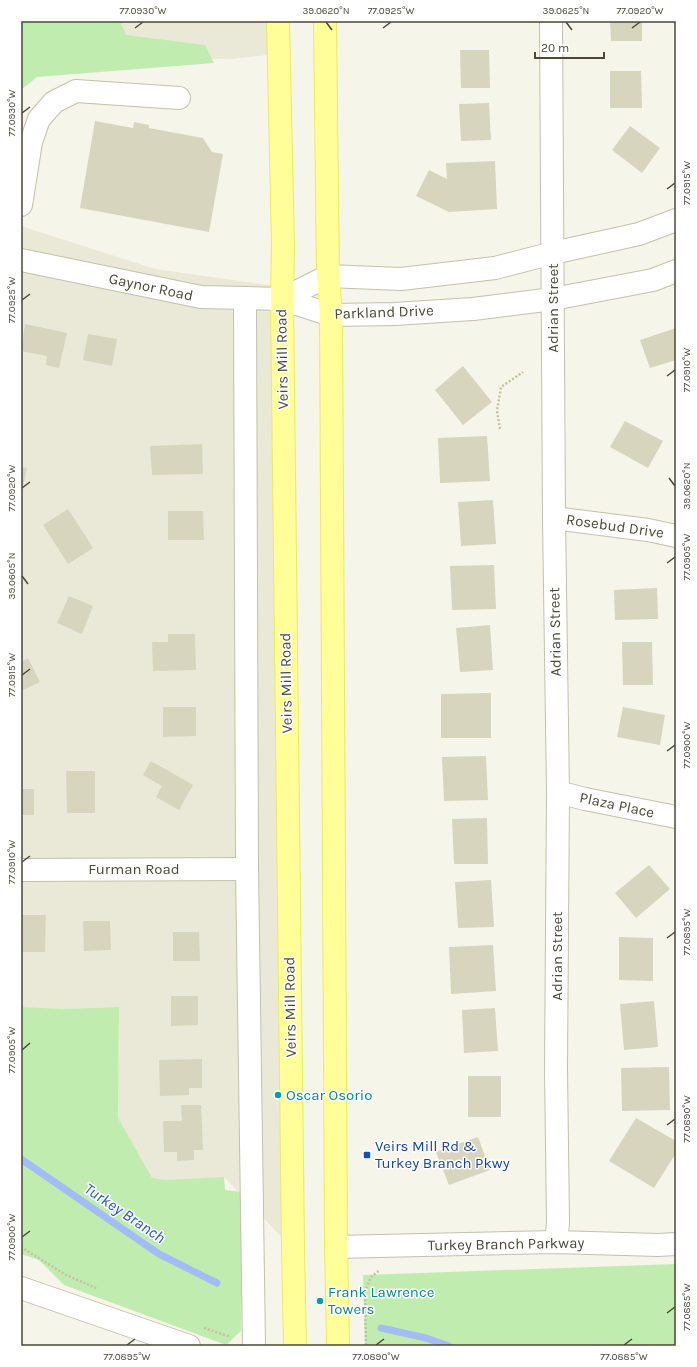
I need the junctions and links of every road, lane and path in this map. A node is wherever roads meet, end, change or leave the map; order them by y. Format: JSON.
{"nodes":[{"id":1,"x":278,"y":21,"type":"edge"},
{"id":2,"x":325,"y":21,"type":"edge"},
{"id":3,"x":551,"y":21,"type":"edge"},
{"id":4,"x":179,"y":98,"type":"dead end"},
{"id":5,"x":21,"y":206,"type":"edge"},
{"id":6,"x":676,"y":220,"type":"edge"},
{"id":7,"x":553,"y":253,"type":"junction"},
{"id":8,"x":21,"y":260,"type":"edge"},
{"id":9,"x":676,"y":271,"type":"edge"},
{"id":10,"x":328,"y":276,"type":"junction"},
{"id":11,"x":245,"y":298,"type":"junction"},
{"id":12,"x":282,"y":298,"type":"junction"},
{"id":13,"x":553,"y":299,"type":"junction"},
{"id":14,"x":331,"y":315,"type":"junction"},
{"id":15,"x":523,"y":372,"type":"dead end"},
{"id":16,"x":500,"y":429,"type":"dead end"},
{"id":17,"x":554,"y":518,"type":"junction"},
{"id":18,"x":676,"y":536,"type":"edge"},
{"id":19,"x":558,"y":792,"type":"junction"},
{"id":20,"x":676,"y":817,"type":"edge"},
{"id":21,"x":247,"y":869,"type":"junction"},
{"id":22,"x":21,"y":870,"type":"edge"},
{"id":23,"x":556,"y":1242,"type":"junction"},
{"id":24,"x":676,"y":1244,"type":"edge"},
{"id":25,"x":21,"y":1247,"type":"edge"},
{"id":26,"x":336,"y":1247,"type":"junction"},
{"id":27,"x":383,"y":1267,"type":"dead end"},
{"id":28,"x":21,"y":1288,"type":"edge"},
{"id":29,"x":102,"y":1290,"type":"dead end"},
{"id":30,"x":361,"y":1291,"type":"dead end"},
{"id":31,"x":365,"y":1291,"type":"junction"},
{"id":32,"x":223,"y":1335,"type":"dead end"},
{"id":33,"x":244,"y":1342,"type":"edge"},
{"id":34,"x":189,"y":1346,"type":"edge"},
{"id":35,"x":295,"y":1346,"type":"edge"},
{"id":36,"x":338,"y":1346,"type":"edge"},
{"id":37,"x":366,"y":1346,"type":"edge"}],
"edges":[{"from":1,"to":12,"type":"main road","name":"Veirs Mill Road"},
{"from":2,"to":10,"type":"main road"},
{"from":3,"to":7,"type":"street","name":"Adrian Street"},
{"from":4,"to":5,"type":"street"},
{"from":6,"to":7,"type":"street"},
{"from":7,"to":10,"type":"street"},
{"from":7,"to":13,"type":"street","name":"Adrian Street"},
{"from":8,"to":11,"type":"street","name":"Gaynor Road"},
{"from":9,"to":13,"type":"street","name":"Parkland Drive"},
{"from":10,"to":12,"type":"street"},
{"from":10,"to":14,"type":"main road"},
{"from":11,"to":12,"type":"street","name":"Gaynor Road"},
{"from":11,"to":21,"type":"street"},
{"from":12,"to":14,"type":"street","name":"Parkland Drive"},
{"from":12,"to":35,"type":"main road","name":"Veirs Mill Road"},
{"from":13,"to":14,"type":"street","name":"Parkland Drive"},
{"from":13,"to":17,"type":"street","name":"Adrian Street"},
{"from":14,"to":26,"type":"main road"},
{"from":15,"to":16,"type":"path"},
{"from":17,"to":18,"type":"street","name":"Rosebud Drive"},
{"from":17,"to":19,"type":"street","name":"Adrian Street"},
{"from":19,"to":20,"type":"street","name":"Plaza Place"},
{"from":19,"to":23,"type":"street","name":"Adrian Street"},
{"from":21,"to":22,"type":"street","name":"Furman Road"},
{"from":21,"to":33,"type":"street"},
{"from":23,"to":24,"type":"street","name":"Turkey Branch Parkway"},
{"from":23,"to":26,"type":"street","name":"Turkey Branch Parkway"},
{"from":25,"to":29,"type":"path"},
{"from":26,"to":36,"type":"main road"},
{"from":27,"to":31,"type":"path"},
{"from":28,"to":34,"type":"street"},
{"from":30,"to":31,"type":"path"},
{"from":31,"to":37,"type":"path"},
{"from":32,"to":33,"type":"path"}]}
